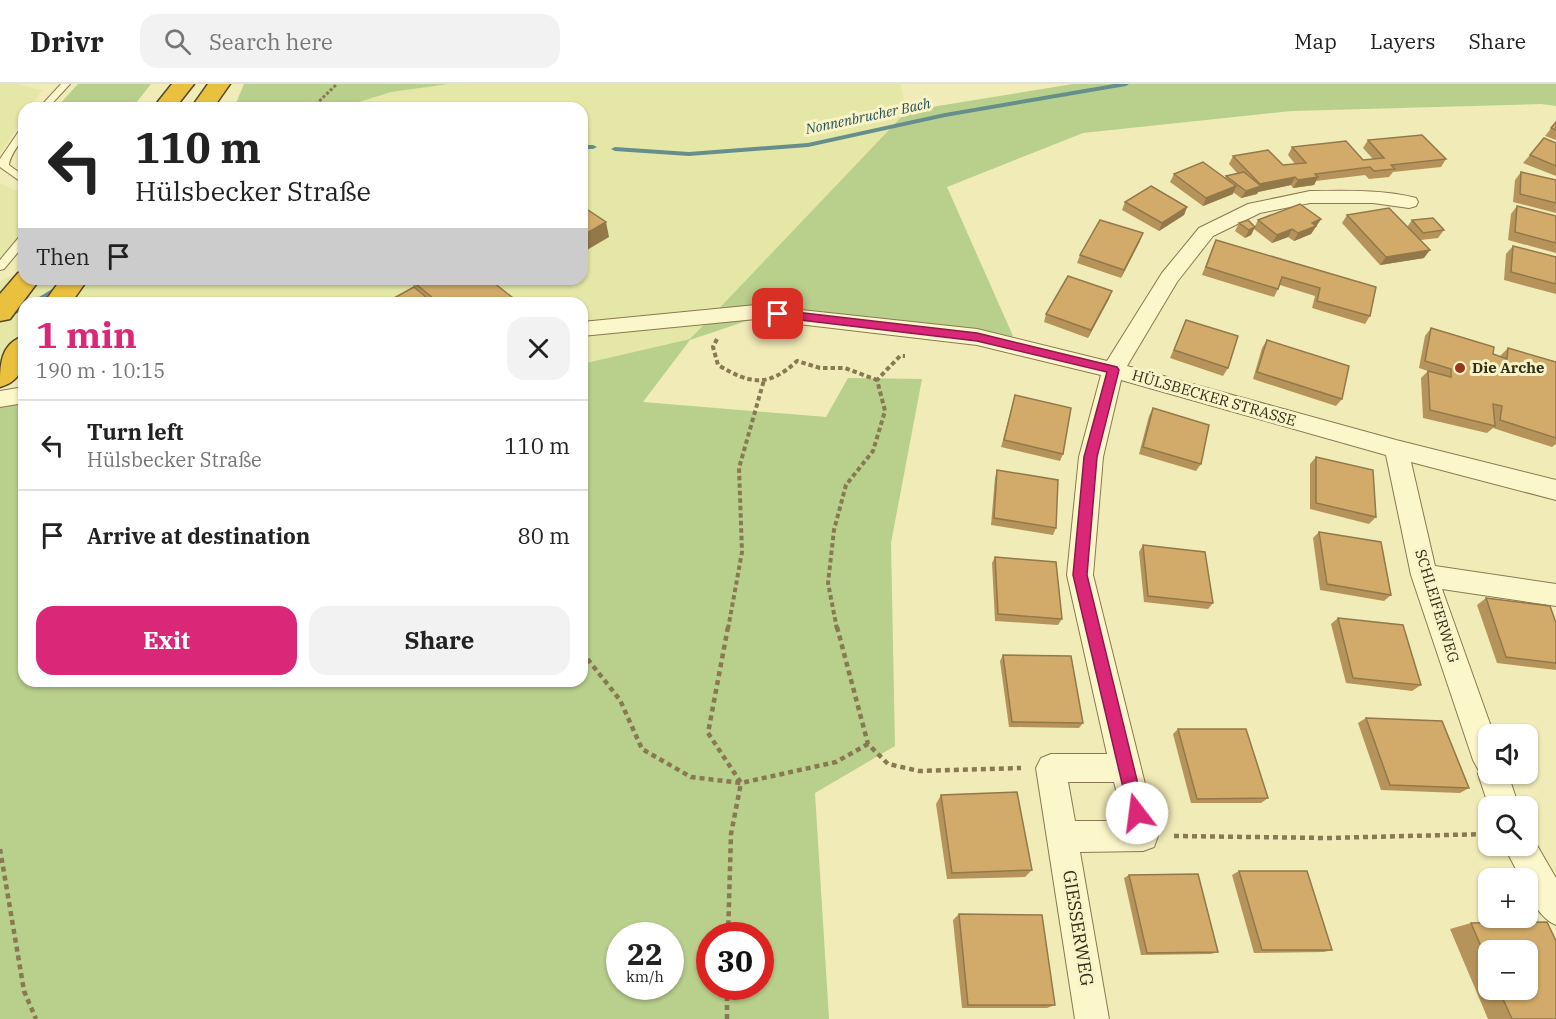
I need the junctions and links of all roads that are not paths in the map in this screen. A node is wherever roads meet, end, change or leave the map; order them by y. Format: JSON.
{"nodes":[{"id":1,"x":66,"y":84,"type":"edge"},
{"id":2,"x":183,"y":84,"type":"edge"},
{"id":3,"x":219,"y":84,"type":"edge"},
{"id":4,"x":49,"y":102,"type":"edge"},
{"id":5,"x":169,"y":102,"type":"edge"},
{"id":6,"x":206,"y":102,"type":"edge"},
{"id":7,"x":18,"y":139,"type":"edge"},
{"id":8,"x":18,"y":176,"type":"edge"},
{"id":9,"x":1409,"y":202,"type":"dead end"},
{"id":10,"x":18,"y":245,"type":"edge"},
{"id":11,"x":0,"y":267,"type":"edge"},
{"id":12,"x":22,"y":285,"type":"edge"},
{"id":13,"x":0,"y":312,"type":"edge"},
{"id":14,"x":588,"y":328,"type":"edge"},
{"id":15,"x":18,"y":354,"type":"edge"},
{"id":16,"x":1113,"y":370,"type":"junction"},
{"id":17,"x":0,"y":377,"type":"edge"},
{"id":18,"x":18,"y":396,"type":"edge"},
{"id":19,"x":0,"y":399,"type":"edge"},
{"id":20,"x":1396,"y":449,"type":"junction"},
{"id":21,"x":1556,"y":490,"type":"edge"},
{"id":22,"x":1424,"y":575,"type":"junction"},
{"id":23,"x":1556,"y":595,"type":"edge"},
{"id":24,"x":1478,"y":731,"type":"edge"},
{"id":25,"x":1125,"y":768,"type":"junction"},
{"id":26,"x":1063,"y":837,"type":"junction"},
{"id":27,"x":1526,"y":856,"type":"edge"},
{"id":28,"x":1556,"y":909,"type":"edge"},
{"id":29,"x":1092,"y":1019,"type":"edge"}],
"edges":[{"from":1,"to":4,"type":"lane"},
{"from":2,"to":5,"type":"highway"},
{"from":3,"to":6,"type":"highway"},
{"from":7,"to":8,"type":"lane"},
{"from":9,"to":16,"type":"street"},
{"from":10,"to":11,"type":"lane"},
{"from":12,"to":13,"type":"highway"},
{"from":14,"to":16,"type":"street","name":"HÜLSBECKER STRASSE"},
{"from":15,"to":17,"type":"highway"},
{"from":16,"to":20,"type":"street","name":"HÜLSBECKER STRASSE"},
{"from":16,"to":25,"type":"street"},
{"from":18,"to":19,"type":"street"},
{"from":20,"to":21,"type":"street","name":"HÜLSBECKER STRASSE"},
{"from":20,"to":22,"type":"street","name":"SCHLEIFERWEG"},
{"from":22,"to":23,"type":"street"},
{"from":22,"to":24,"type":"street","name":"SCHLEIFERWEG"},
{"from":25,"to":26,"type":"street","name":"GIESSERWEG"},
{"from":25,"to":26,"type":"street"},
{"from":26,"to":29,"type":"street","name":"GIESSERWEG"},
{"from":27,"to":28,"type":"street"}]}
